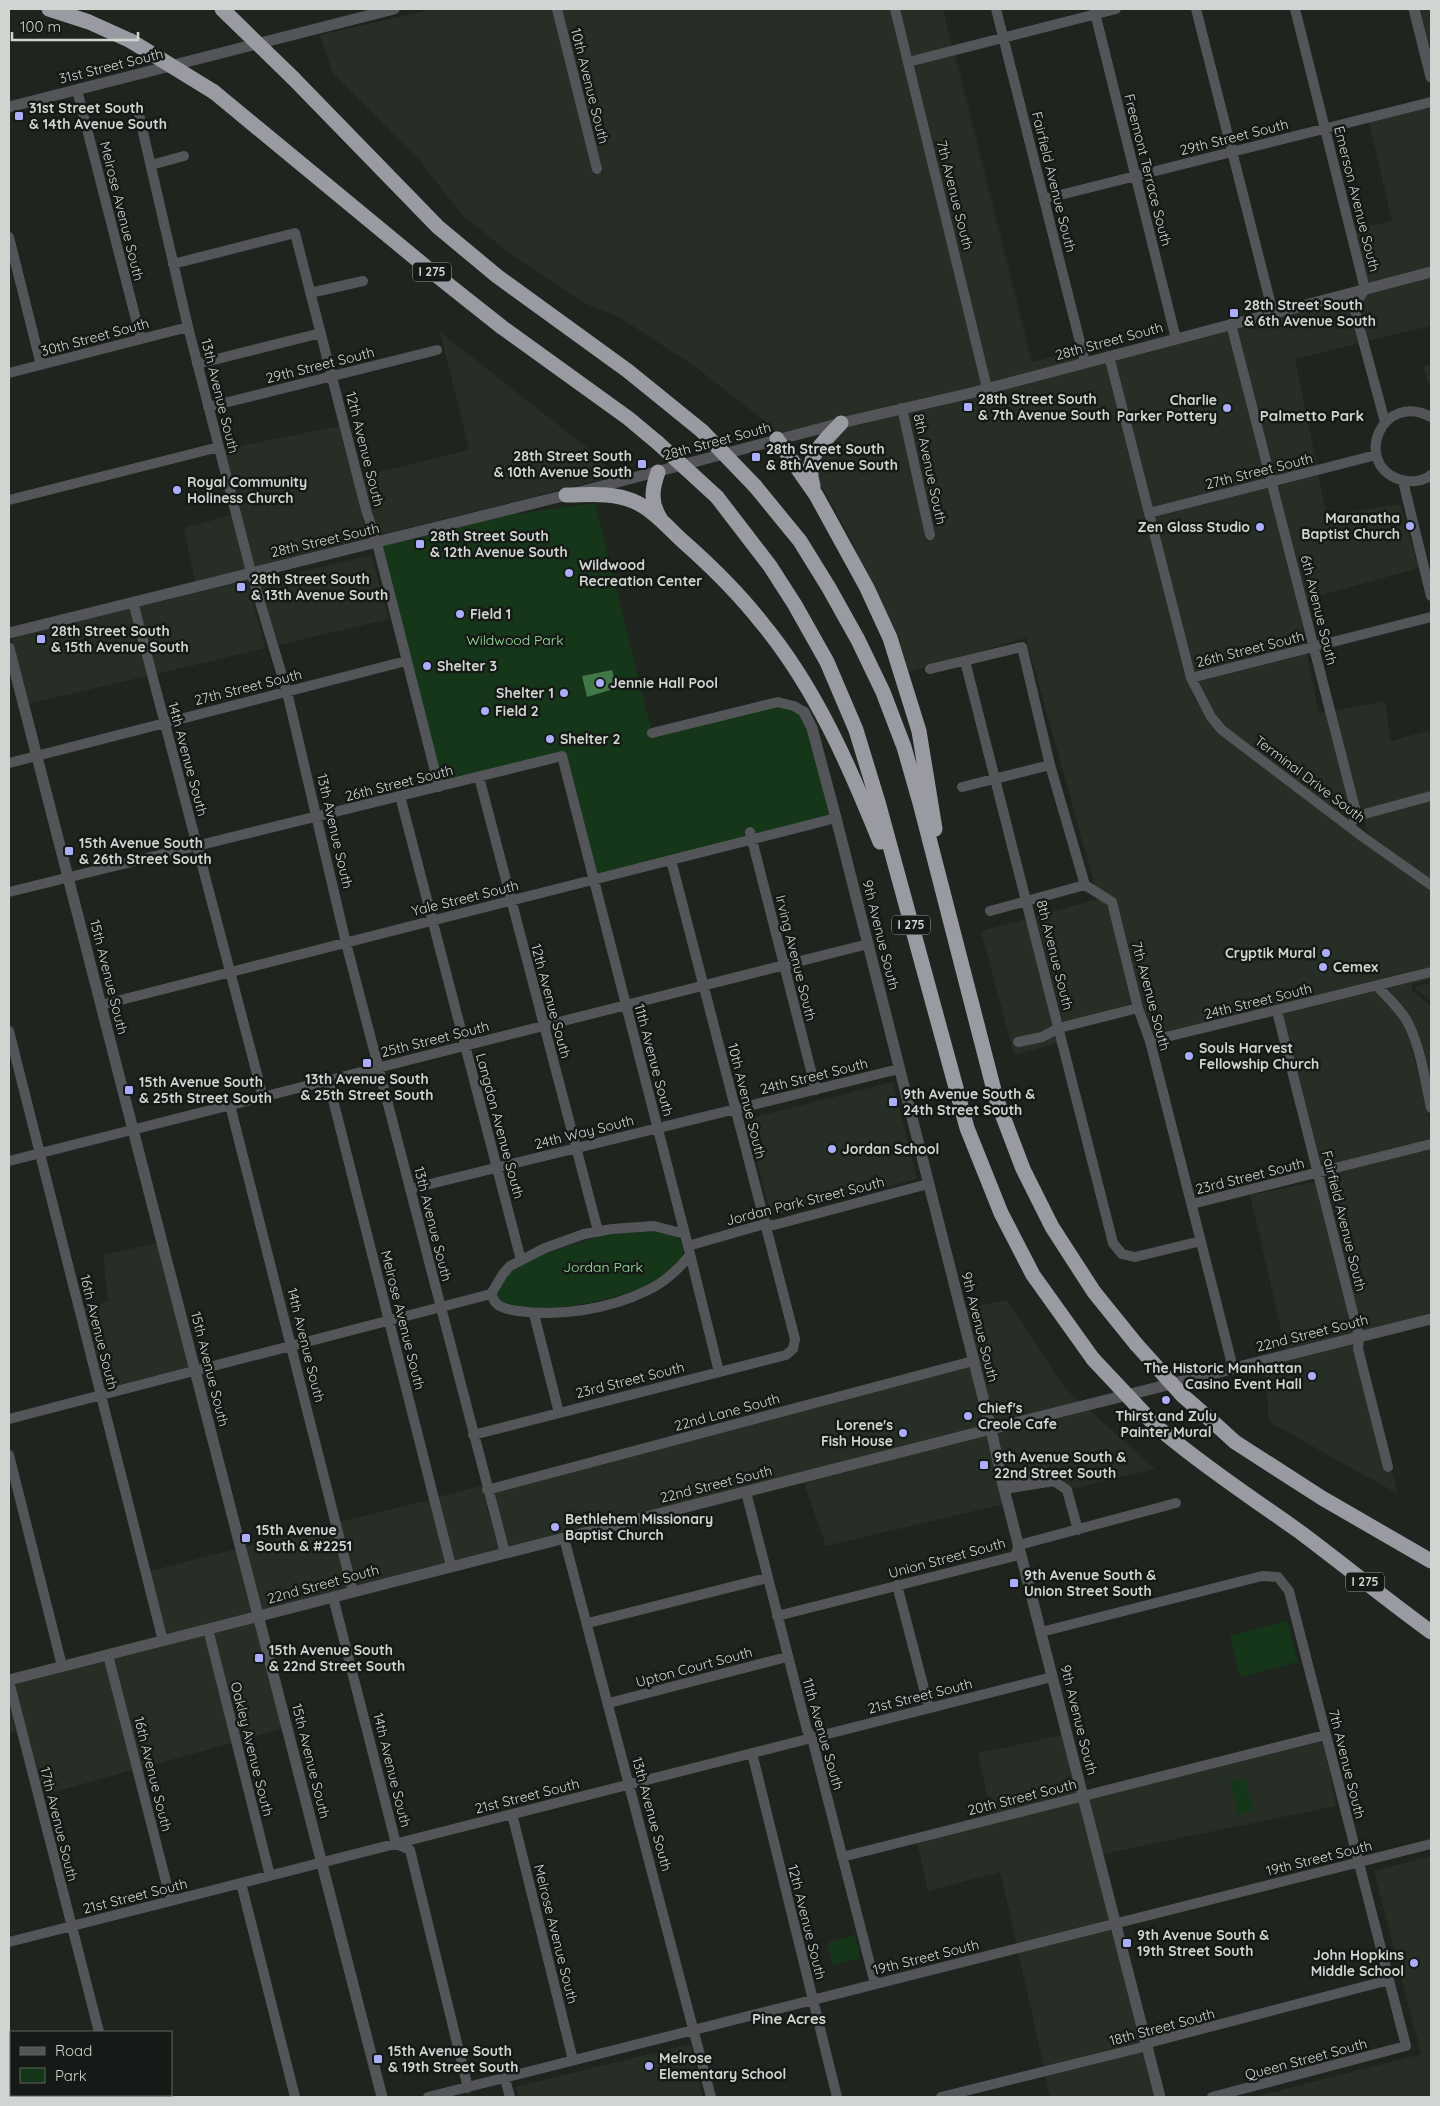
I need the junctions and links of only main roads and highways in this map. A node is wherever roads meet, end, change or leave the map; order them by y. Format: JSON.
{"nodes":[{"id":1,"x":49,"y":9,"type":"edge"},
{"id":2,"x":222,"y":9,"type":"edge"},
{"id":3,"x":841,"y":423,"type":"road end"},
{"id":4,"x":777,"y":439,"type":"road end"},
{"id":5,"x":658,"y":472,"type":"road end"},
{"id":6,"x":566,"y":495,"type":"road end"},
{"id":7,"x":816,"y":495,"type":"junction"},
{"id":8,"x":664,"y":524,"type":"junction"},
{"id":9,"x":904,"y":900,"type":"junction"},
{"id":10,"x":950,"y":920,"type":"junction"},
{"id":11,"x":1322,"y":1498,"type":"junction"},
{"id":12,"x":1299,"y":1532,"type":"junction"},
{"id":13,"x":1431,"y":1553,"type":"edge"},
{"id":14,"x":1431,"y":1561,"type":"edge"},
{"id":15,"x":1431,"y":1632,"type":"edge"},
{"id":16,"x":1431,"y":1640,"type":"edge"}],
"edges":[{"from":1,"to":9,"type":"highway","number":"I 275","bridge":true},
{"from":2,"to":10,"type":"highway","number":"I 275","bridge":true},
{"from":3,"to":7,"type":"highway"},
{"from":4,"to":7,"type":"highway"},
{"from":5,"to":8,"type":"highway"},
{"from":6,"to":8,"type":"highway"},
{"from":7,"to":10,"type":"highway"},
{"from":8,"to":9,"type":"highway"},
{"from":9,"to":12,"type":"highway","number":"I 275","bridge":true},
{"from":10,"to":11,"type":"highway","number":"I 275","bridge":true},
{"from":11,"to":13,"type":"highway","number":"I 275"},
{"from":11,"to":14,"type":"highway"},
{"from":12,"to":15,"type":"highway","number":"I 275"},
{"from":12,"to":16,"type":"highway"}]}
